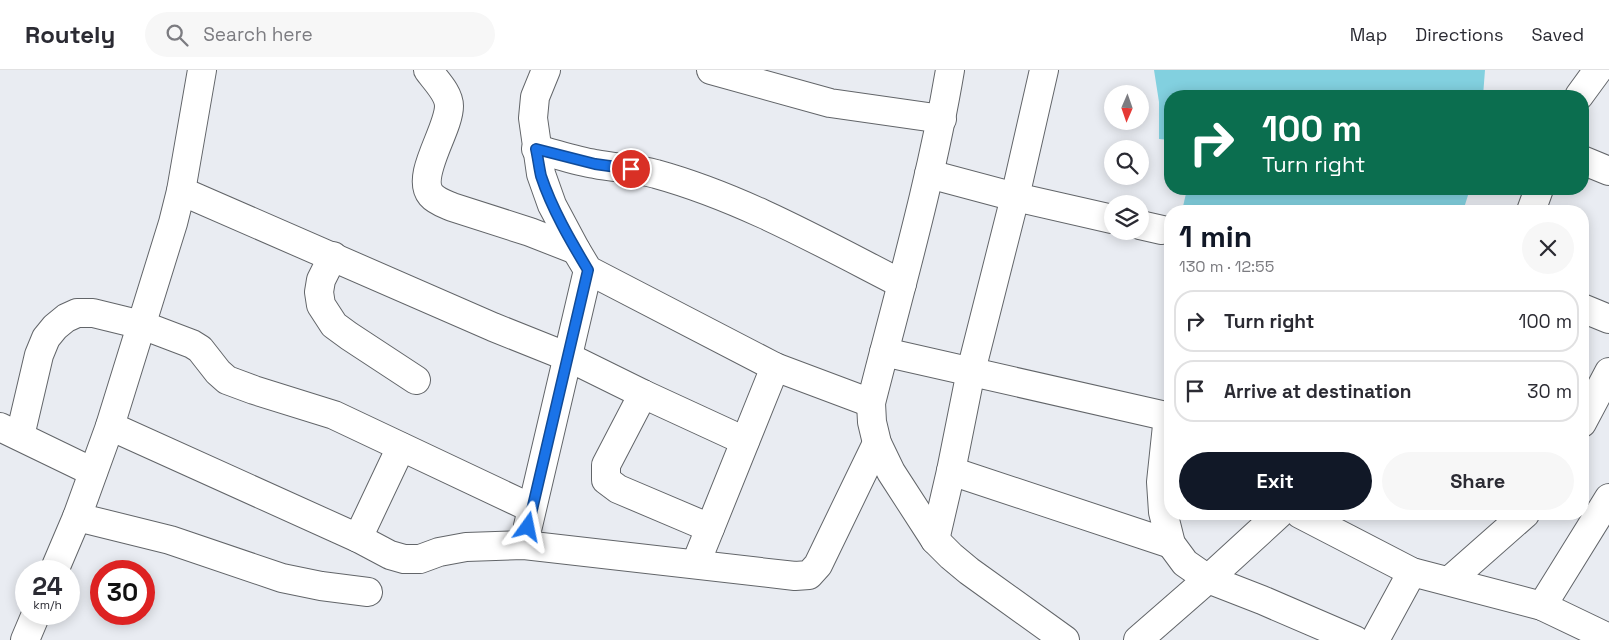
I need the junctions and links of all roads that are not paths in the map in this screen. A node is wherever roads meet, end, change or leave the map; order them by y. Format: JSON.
{"nodes":[{"id":1,"x":202,"y":70,"type":"edge"},
{"id":2,"x":428,"y":70,"type":"edge"},
{"id":3,"x":546,"y":70,"type":"edge"},
{"id":4,"x":950,"y":70,"type":"edge"},
{"id":5,"x":1044,"y":70,"type":"edge"},
{"id":6,"x":1598,"y":70,"type":"edge"},
{"id":7,"x":727,"y":72,"type":"edge"},
{"id":8,"x":1583,"y":90,"type":"edge"},
{"id":9,"x":942,"y":119,"type":"junction"},
{"id":10,"x":536,"y":149,"type":"junction"},
{"id":11,"x":1589,"y":163,"type":"edge"},
{"id":12,"x":1609,"y":171,"type":"edge"},
{"id":13,"x":929,"y":174,"type":"junction"},
{"id":14,"x":181,"y":191,"type":"junction"},
{"id":15,"x":1015,"y":197,"type":"junction"},
{"id":16,"x":1104,"y":217,"type":"edge"},
{"id":17,"x":333,"y":256,"type":"junction"},
{"id":18,"x":582,"y":260,"type":"junction"},
{"id":19,"x":902,"y":284,"type":"junction"},
{"id":20,"x":1589,"y":311,"type":"edge"},
{"id":21,"x":1609,"y":319,"type":"edge"},
{"id":22,"x":142,"y":325,"type":"junction"},
{"id":23,"x":884,"y":352,"type":"junction"},
{"id":24,"x":568,"y":357,"type":"junction"},
{"id":25,"x":775,"y":367,"type":"junction"},
{"id":26,"x":971,"y":371,"type":"junction"},
{"id":27,"x":1609,"y":372,"type":"edge"},
{"id":28,"x":416,"y":380,"type":"dead end"},
{"id":29,"x":643,"y":394,"type":"junction"},
{"id":30,"x":871,"y":403,"type":"junction"},
{"id":31,"x":1589,"y":410,"type":"edge"},
{"id":32,"x":1164,"y":416,"type":"edge"},
{"id":33,"x":110,"y":426,"type":"junction"},
{"id":34,"x":10,"y":432,"type":"edge"},
{"id":35,"x":745,"y":441,"type":"junction"},
{"id":36,"x":877,"y":443,"type":"junction"},
{"id":37,"x":402,"y":447,"type":"junction"},
{"id":38,"x":1164,"y":463,"type":"edge"},
{"id":39,"x":951,"y":471,"type":"junction"},
{"id":40,"x":93,"y":472,"type":"junction"},
{"id":41,"x":1609,"y":498,"type":"edge"},
{"id":42,"x":531,"y":508,"type":"junction"},
{"id":43,"x":1164,"y":516,"type":"edge"},
{"id":44,"x":77,"y":517,"type":"junction"},
{"id":45,"x":1165,"y":520,"type":"edge"},
{"id":46,"x":1272,"y":520,"type":"edge"},
{"id":47,"x":1312,"y":520,"type":"edge"},
{"id":48,"x":1517,"y":520,"type":"edge"},
{"id":49,"x":710,"y":528,"type":"junction"},
{"id":50,"x":358,"y":538,"type":"junction"},
{"id":51,"x":935,"y":540,"type":"junction"},
{"id":52,"x":1171,"y":544,"type":"junction"},
{"id":53,"x":524,"y":545,"type":"junction"},
{"id":54,"x":59,"y":560,"type":"edge"},
{"id":55,"x":696,"y":563,"type":"junction"},
{"id":56,"x":1412,"y":572,"type":"junction"},
{"id":57,"x":1208,"y":579,"type":"junction"},
{"id":58,"x":1449,"y":581,"type":"junction"},
{"id":59,"x":368,"y":592,"type":"dead end"},
{"id":60,"x":1542,"y":606,"type":"junction"},
{"id":61,"x":31,"y":625,"type":"edge"},
{"id":62,"x":1609,"y":638,"type":"edge"},
{"id":63,"x":25,"y":640,"type":"edge"},
{"id":64,"x":1065,"y":640,"type":"edge"},
{"id":65,"x":1138,"y":640,"type":"edge"},
{"id":66,"x":1355,"y":640,"type":"edge"},
{"id":67,"x":1374,"y":640,"type":"edge"}],
"edges":[{"from":1,"to":14,"type":"street"},
{"from":2,"to":18,"type":"street"},
{"from":3,"to":10,"type":"street"},
{"from":4,"to":9,"type":"street"},
{"from":5,"to":15,"type":"street"},
{"from":6,"to":8,"type":"street"},
{"from":7,"to":9,"type":"street"},
{"from":9,"to":13,"type":"street"},
{"from":10,"to":18,"type":"street"},
{"from":10,"to":19,"type":"street"},
{"from":11,"to":12,"type":"street"},
{"from":13,"to":15,"type":"street"},
{"from":13,"to":19,"type":"street"},
{"from":14,"to":17,"type":"street"},
{"from":14,"to":22,"type":"street"},
{"from":15,"to":16,"type":"street"},
{"from":15,"to":26,"type":"street"},
{"from":17,"to":24,"type":"street"},
{"from":17,"to":28,"type":"street"},
{"from":18,"to":24,"type":"street"},
{"from":18,"to":25,"type":"street"},
{"from":19,"to":23,"type":"street"},
{"from":20,"to":21,"type":"street"},
{"from":22,"to":33,"type":"street"},
{"from":22,"to":34,"type":"street"},
{"from":22,"to":37,"type":"street"},
{"from":23,"to":26,"type":"street"},
{"from":23,"to":30,"type":"street"},
{"from":24,"to":29,"type":"street"},
{"from":24,"to":42,"type":"street"},
{"from":25,"to":30,"type":"street"},
{"from":25,"to":35,"type":"street"},
{"from":26,"to":32,"type":"street"},
{"from":26,"to":39,"type":"street"},
{"from":27,"to":31,"type":"street"},
{"from":29,"to":35,"type":"street"},
{"from":29,"to":49,"type":"street"},
{"from":30,"to":36,"type":"street"},
{"from":33,"to":40,"type":"street"},
{"from":33,"to":50,"type":"street"},
{"from":34,"to":40,"type":"street"},
{"from":35,"to":49,"type":"street"},
{"from":36,"to":51,"type":"street"},
{"from":36,"to":55,"type":"street"},
{"from":37,"to":42,"type":"street"},
{"from":37,"to":50,"type":"street"},
{"from":38,"to":43,"type":"street"},
{"from":39,"to":51,"type":"street"},
{"from":39,"to":52,"type":"street"},
{"from":40,"to":44,"type":"street"},
{"from":41,"to":60,"type":"street"},
{"from":42,"to":53,"type":"street"},
{"from":44,"to":54,"type":"street"},
{"from":44,"to":59,"type":"street"},
{"from":45,"to":52,"type":"street"},
{"from":46,"to":57,"type":"street"},
{"from":47,"to":56,"type":"street"},
{"from":48,"to":58,"type":"street"},
{"from":49,"to":55,"type":"street"},
{"from":50,"to":53,"type":"street"},
{"from":51,"to":64,"type":"street"},
{"from":52,"to":57,"type":"street"},
{"from":53,"to":55,"type":"street"},
{"from":56,"to":58,"type":"street"},
{"from":56,"to":67,"type":"street"},
{"from":57,"to":65,"type":"street"},
{"from":57,"to":66,"type":"street"},
{"from":58,"to":60,"type":"street"},
{"from":60,"to":62,"type":"street"},
{"from":61,"to":63,"type":"street"}]}
